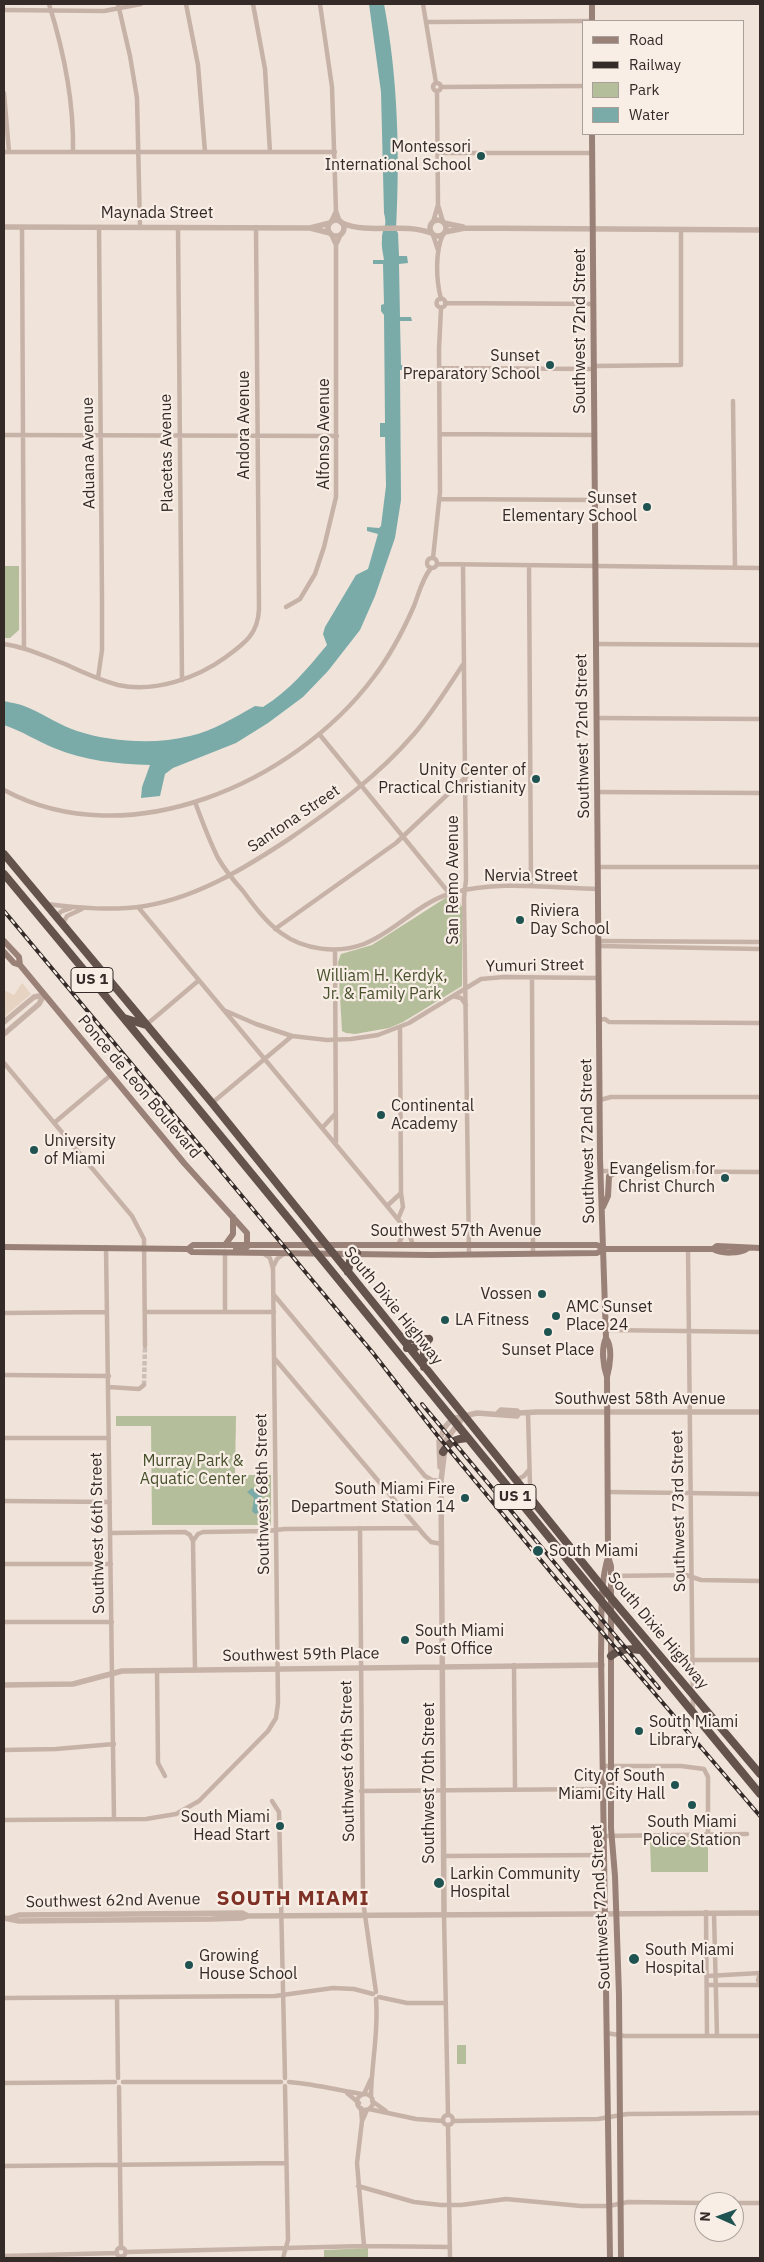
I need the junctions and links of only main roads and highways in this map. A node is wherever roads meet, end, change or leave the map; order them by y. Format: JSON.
{"nodes":[{"id":1,"x":592,"y":4,"type":"edge"},
{"id":2,"x":592,"y":20,"type":"edge"},
{"id":3,"x":592,"y":135,"type":"edge"},
{"id":4,"x":4,"y":854,"type":"edge"},
{"id":5,"x":4,"y":874,"type":"edge"},
{"id":6,"x":36,"y":912,"type":"junction"},
{"id":7,"x":55,"y":917,"type":"junction"},
{"id":8,"x":4,"y":941,"type":"edge"},
{"id":9,"x":61,"y":942,"type":"junction"},
{"id":10,"x":4,"y":952,"type":"edge"},
{"id":11,"x":20,"y":965,"type":"junction"},
{"id":12,"x":124,"y":1018,"type":"junction"},
{"id":13,"x":146,"y":1025,"type":"junction"},
{"id":14,"x":149,"y":1048,"type":"junction"},
{"id":15,"x":189,"y":1096,"type":"junction"},
{"id":16,"x":212,"y":1104,"type":"junction"},
{"id":17,"x":216,"y":1128,"type":"junction"},
{"id":18,"x":618,"y":1171,"type":"road end"},
{"id":19,"x":603,"y":1208,"type":"junction"},
{"id":20,"x":233,"y":1217,"type":"junction"},
{"id":21,"x":225,"y":1244,"type":"junction"},
{"id":22,"x":248,"y":1245,"type":"junction"},
{"id":23,"x":311,"y":1245,"type":"junction"},
{"id":24,"x":326,"y":1245,"type":"junction"},
{"id":25,"x":412,"y":1245,"type":"junction"},
{"id":26,"x":4,"y":1247,"type":"edge"},
{"id":27,"x":188,"y":1248,"type":"junction"},
{"id":28,"x":760,"y":1248,"type":"edge"},
{"id":29,"x":604,"y":1249,"type":"junction"},
{"id":30,"x":213,"y":1252,"type":"junction"},
{"id":31,"x":317,"y":1252,"type":"junction"},
{"id":32,"x":332,"y":1252,"type":"junction"},
{"id":33,"x":357,"y":1253,"type":"junction"},
{"id":34,"x":392,"y":1254,"type":"junction"},
{"id":35,"x":423,"y":1255,"type":"junction"},
{"id":36,"x":348,"y":1272,"type":"junction"},
{"id":37,"x":400,"y":1336,"type":"junction"},
{"id":38,"x":388,"y":1339,"type":"junction"},
{"id":39,"x":429,"y":1339,"type":"junction"},
{"id":40,"x":410,"y":1348,"type":"junction"},
{"id":41,"x":424,"y":1367,"type":"junction"},
{"id":42,"x":468,"y":1438,"type":"junction"},
{"id":43,"x":444,"y":1452,"type":"road end"},
{"id":44,"x":608,"y":1556,"type":"junction"},
{"id":45,"x":604,"y":1588,"type":"junction"},
{"id":46,"x":612,"y":1599,"type":"junction"},
{"id":47,"x":602,"y":1604,"type":"junction"},
{"id":48,"x":612,"y":1616,"type":"junction"},
{"id":49,"x":640,"y":1650,"type":"junction"},
{"id":50,"x":611,"y":1656,"type":"junction"},
{"id":51,"x":602,"y":1665,"type":"junction"},
{"id":52,"x":610,"y":1680,"type":"junction"},
{"id":53,"x":760,"y":1774,"type":"edge"},
{"id":54,"x":760,"y":1794,"type":"edge"},
{"id":55,"x":610,"y":2258,"type":"edge"},
{"id":56,"x":621,"y":2258,"type":"edge"}],
"edges":[{"from":1,"to":2,"type":"main road"},
{"from":3,"to":19,"type":"main road","name":"Southwest 72nd Street"},
{"from":4,"to":7,"type":"highway","name":"South Dixie Highway","number":"US 1"},
{"from":5,"to":6,"type":"highway","name":"South Dixie Highway","number":"US 1"},
{"from":6,"to":7,"type":"highway"},
{"from":6,"to":9,"type":"highway","name":"South Dixie Highway","number":"US 1"},
{"from":7,"to":9,"type":"highway"},
{"from":7,"to":13,"type":"highway","name":"South Dixie Highway","number":"US 1"},
{"from":8,"to":11,"type":"main road"},
{"from":9,"to":12,"type":"highway","name":"South Dixie Highway","number":"US 1"},
{"from":10,"to":11,"type":"main road","name":"Ponce de Leon Boulevard"},
{"from":11,"to":20,"type":"main road","name":"Ponce de Leon Boulevard"},
{"from":12,"to":13,"type":"highway"},
{"from":12,"to":14,"type":"highway","name":"South Dixie Highway","number":"US 1"},
{"from":13,"to":14,"type":"highway"},
{"from":13,"to":16,"type":"highway","name":"South Dixie Highway","number":"US 1"},
{"from":14,"to":15,"type":"highway","name":"South Dixie Highway","number":"US 1"},
{"from":15,"to":16,"type":"highway"},
{"from":15,"to":17,"type":"highway","name":"South Dixie Highway","number":"US 1"},
{"from":16,"to":17,"type":"highway"},
{"from":16,"to":24,"type":"highway","name":"South Dixie Highway","number":"US 1"},
{"from":17,"to":23,"type":"highway","name":"South Dixie Highway","number":"US 1"},
{"from":18,"to":19,"type":"main road"},
{"from":19,"to":29,"type":"main road","name":"Southwest 72nd Street"},
{"from":20,"to":21,"type":"main road"},
{"from":20,"to":22,"type":"main road","name":"Ponce de Leon Boulevard"},
{"from":21,"to":22,"type":"main road","name":"Southwest 57th Avenue"},
{"from":21,"to":27,"type":"main road","name":"Southwest 57th Avenue"},
{"from":22,"to":23,"type":"main road","name":"Southwest 57th Avenue"},
{"from":22,"to":30,"type":"main road"},
{"from":23,"to":24,"type":"main road","name":"Southwest 57th Avenue"},
{"from":23,"to":31,"type":"highway","name":"South Dixie Highway","number":"US 1"},
{"from":24,"to":25,"type":"main road","name":"Southwest 57th Avenue"},
{"from":24,"to":32,"type":"highway","name":"South Dixie Highway","number":"US 1"},
{"from":25,"to":29,"type":"main road","name":"Southwest 57th Avenue"},
{"from":25,"to":34,"type":"main road"},
{"from":25,"to":35,"type":"main road"},
{"from":26,"to":27,"type":"main road","name":"Southwest 57th Avenue"},
{"from":27,"to":30,"type":"main road","name":"Southwest 57th Avenue"},
{"from":28,"to":29,"type":"main road","name":"Southwest 57th Avenue"},
{"from":29,"to":35,"type":"main road","name":"Southwest 57th Avenue"},
{"from":29,"to":44,"type":"main road","name":"Southwest 72nd Street"},
{"from":30,"to":31,"type":"main road","name":"Southwest 57th Avenue"},
{"from":31,"to":32,"type":"main road","name":"Southwest 57th Avenue"},
{"from":31,"to":38,"type":"highway","name":"South Dixie Highway","number":"US 1"},
{"from":32,"to":33,"type":"main road","name":"Southwest 57th Avenue"},
{"from":32,"to":36,"type":"highway","name":"South Dixie Highway","number":"US 1"},
{"from":33,"to":34,"type":"main road","name":"Southwest 57th Avenue"},
{"from":33,"to":36,"type":"highway"},
{"from":34,"to":35,"type":"main road","name":"Southwest 57th Avenue"},
{"from":36,"to":37,"type":"highway","name":"South Dixie Highway","number":"US 1"},
{"from":37,"to":39,"type":"highway"},
{"from":37,"to":40,"type":"highway","name":"South Dixie Highway","number":"US 1"},
{"from":38,"to":40,"type":"highway"},
{"from":38,"to":42,"type":"highway","name":"South Dixie Highway","number":"US 1"},
{"from":39,"to":40,"type":"highway"},
{"from":39,"to":41,"type":"highway"},
{"from":40,"to":41,"type":"highway","name":"South Dixie Highway","number":"US 1"},
{"from":41,"to":45,"type":"highway","name":"South Dixie Highway","number":"US 1"},
{"from":42,"to":43,"type":"highway"},
{"from":42,"to":47,"type":"highway","name":"South Dixie Highway","number":"US 1"},
{"from":44,"to":45,"type":"main road","name":"Southwest 72nd Street"},
{"from":44,"to":46,"type":"main road","name":"Southwest 72nd Street"},
{"from":45,"to":46,"type":"highway","name":"South Dixie Highway","number":"US 1"},
{"from":45,"to":47,"type":"main road","name":"Southwest 72nd Street"},
{"from":46,"to":48,"type":"main road","name":"Southwest 72nd Street"},
{"from":46,"to":53,"type":"highway","name":"South Dixie Highway","number":"US 1"},
{"from":47,"to":48,"type":"highway","name":"South Dixie Highway","number":"US 1"},
{"from":47,"to":51,"type":"main road","name":"Southwest 72nd Street"},
{"from":48,"to":49,"type":"highway","name":"South Dixie Highway","number":"US 1"},
{"from":48,"to":50,"type":"main road","name":"Southwest 72nd Street"},
{"from":49,"to":50,"type":"highway"},
{"from":49,"to":54,"type":"highway","name":"South Dixie Highway","number":"US 1"},
{"from":50,"to":52,"type":"main road","name":"Southwest 72nd Street"},
{"from":51,"to":52,"type":"main road"},
{"from":51,"to":55,"type":"main road","name":"Southwest 72nd Street"},
{"from":52,"to":56,"type":"main road","name":"Southwest 72nd Street"}]}
